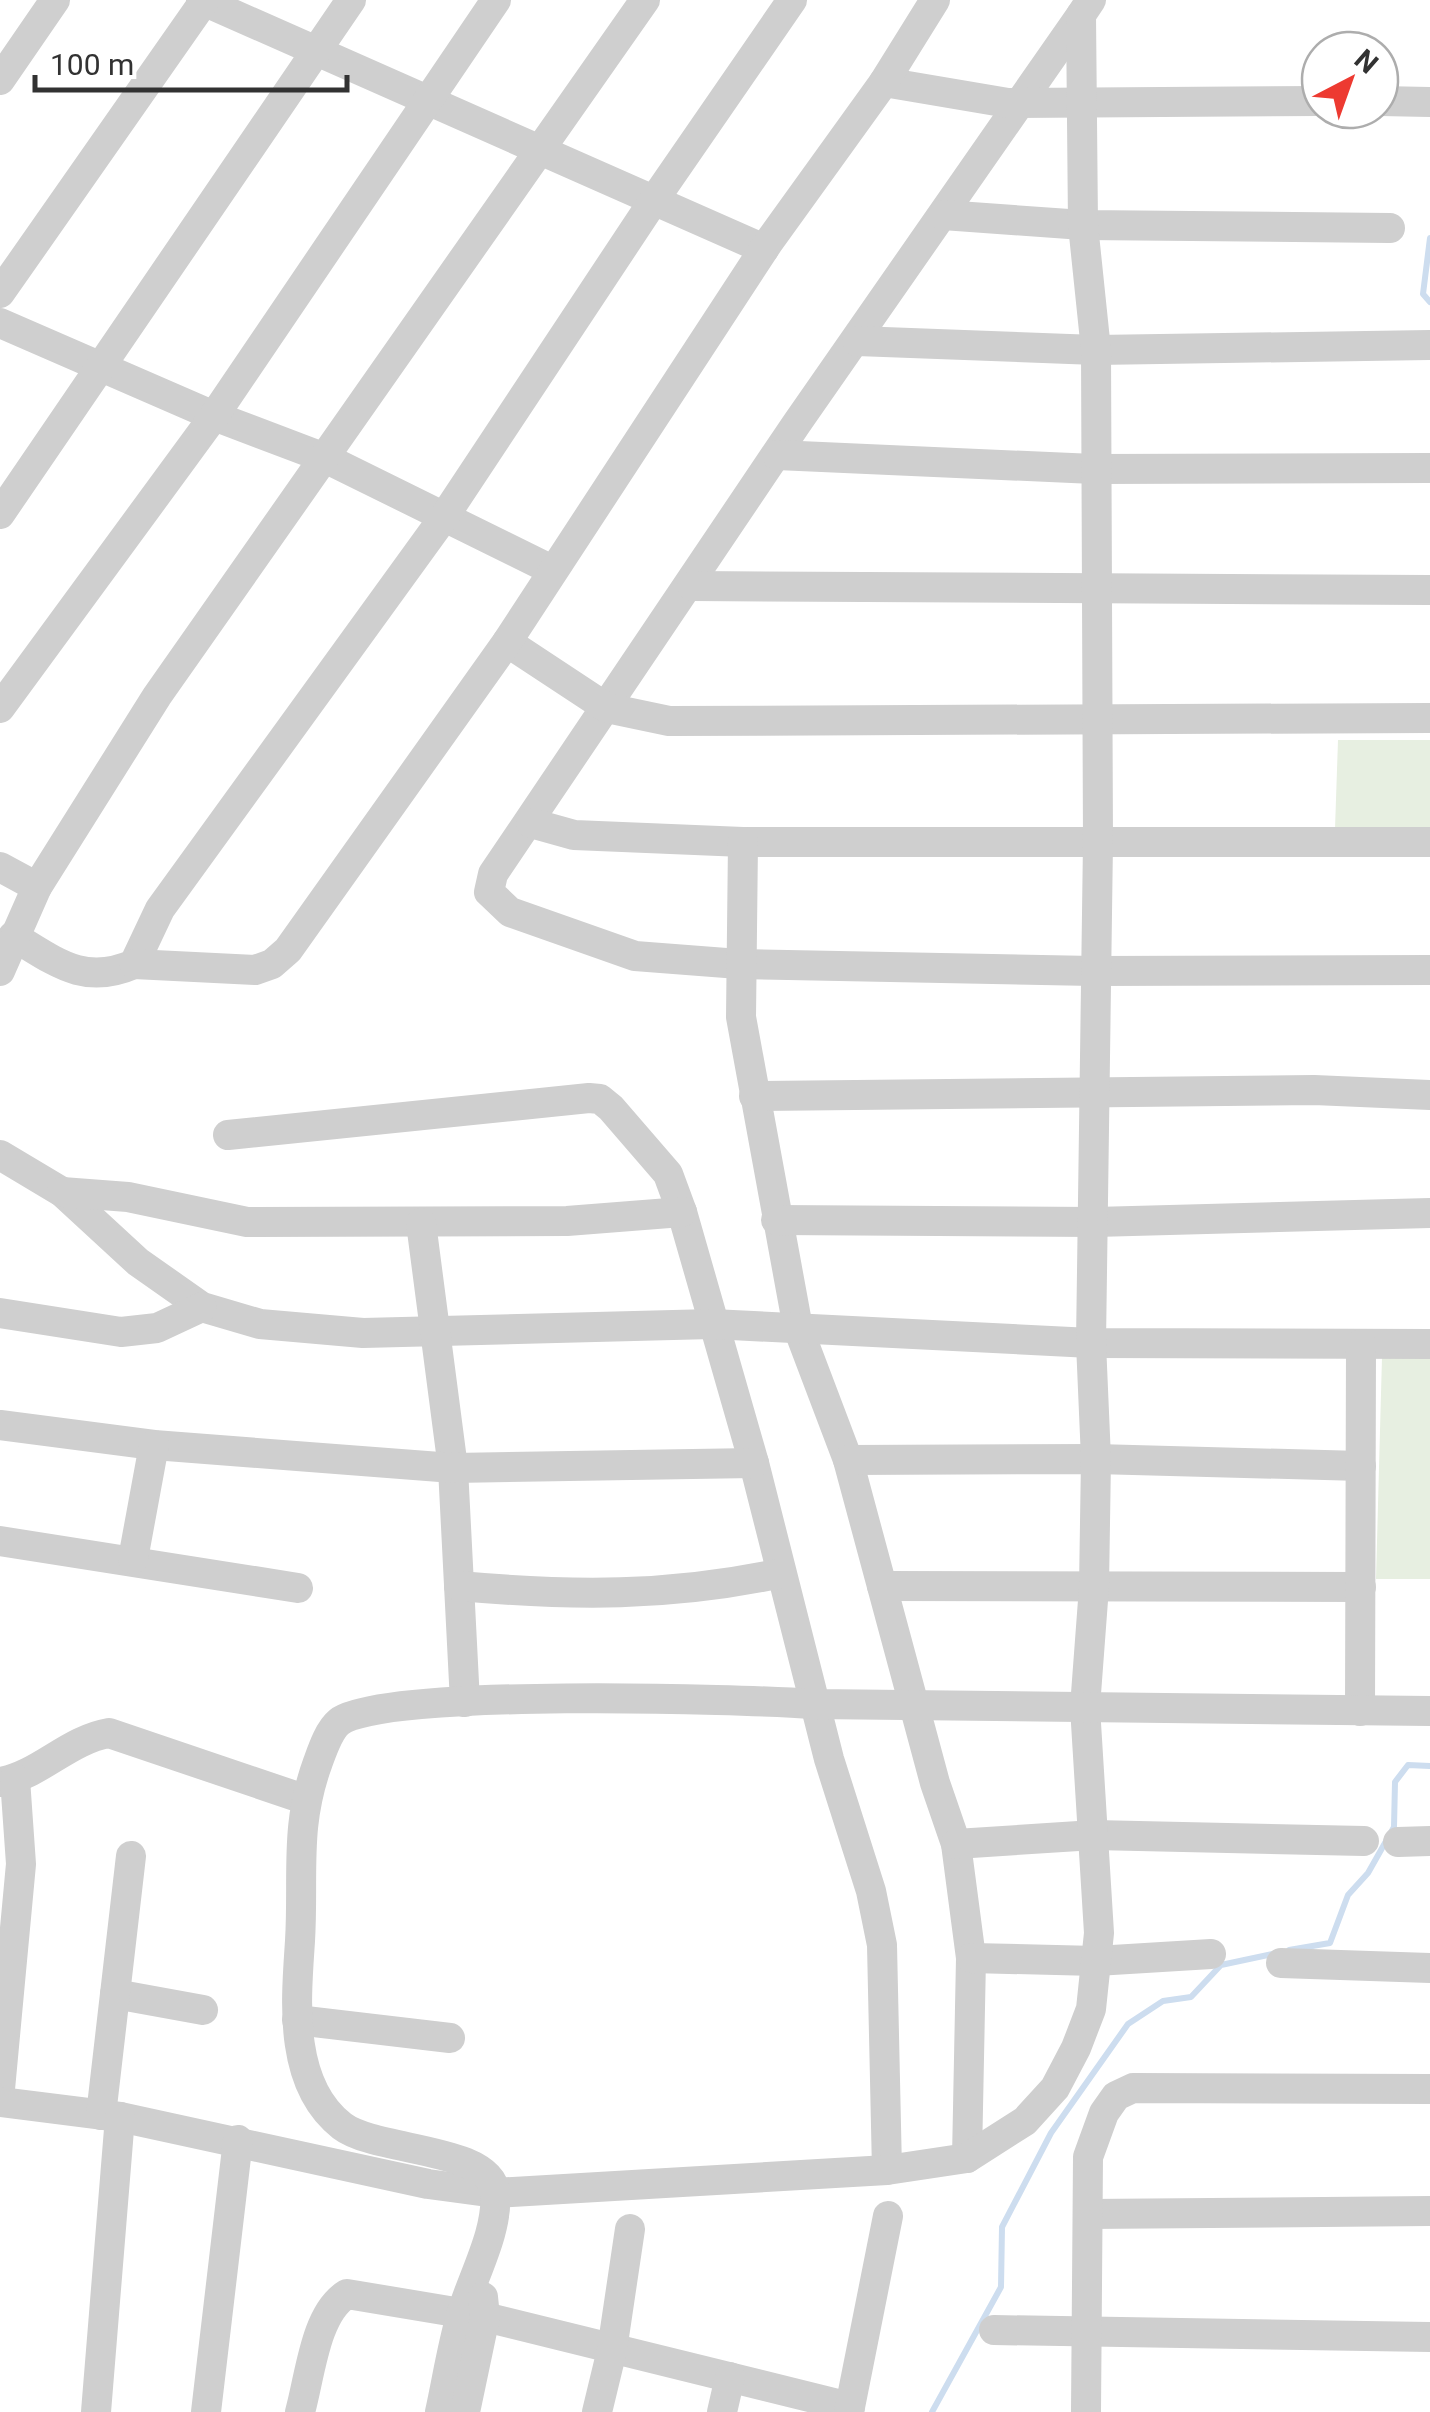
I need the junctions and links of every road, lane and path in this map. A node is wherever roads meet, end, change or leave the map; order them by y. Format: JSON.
{"nodes":[{"id":1,"x":56,"y":0,"type":"edge"},
{"id":2,"x":351,"y":0,"type":"edge"},
{"id":3,"x":496,"y":0,"type":"edge"},
{"id":4,"x":645,"y":0,"type":"edge"},
{"id":5,"x":792,"y":0,"type":"edge"},
{"id":6,"x":935,"y":0,"type":"edge"},
{"id":7,"x":203,"y":1,"type":"edge"},
{"id":8,"x":1086,"y":7,"type":"edge"},
{"id":9,"x":316,"y":51,"type":"junction"},
{"id":10,"x":0,"y":80,"type":"edge"},
{"id":11,"x":884,"y":82,"type":"junction"},
{"id":12,"x":426,"y":99,"type":"junction"},
{"id":13,"x":1082,"y":100,"type":"junction"},
{"id":14,"x":1300,"y":101,"type":"edge"},
{"id":15,"x":1018,"y":102,"type":"junction"},
{"id":16,"x":544,"y":150,"type":"junction"},
{"id":17,"x":652,"y":202,"type":"junction"},
{"id":18,"x":943,"y":215,"type":"junction"},
{"id":19,"x":1083,"y":225,"type":"junction"},
{"id":20,"x":1390,"y":228,"type":"dead end"},
{"id":21,"x":764,"y":249,"type":"junction"},
{"id":22,"x":0,"y":293,"type":"edge"},
{"id":23,"x":0,"y":323,"type":"edge"},
{"id":24,"x":857,"y":341,"type":"junction"},
{"id":25,"x":1430,"y":346,"type":"edge"},
{"id":26,"x":1096,"y":350,"type":"junction"},
{"id":27,"x":100,"y":368,"type":"junction"},
{"id":28,"x":214,"y":416,"type":"junction"},
{"id":29,"x":777,"y":454,"type":"junction"},
{"id":30,"x":325,"y":458,"type":"junction"},
{"id":31,"x":1430,"y":468,"type":"edge"},
{"id":32,"x":1094,"y":469,"type":"junction"},
{"id":33,"x":0,"y":514,"type":"edge"},
{"id":34,"x":444,"y":518,"type":"junction"},
{"id":35,"x":552,"y":570,"type":"junction"},
{"id":36,"x":692,"y":586,"type":"junction"},
{"id":37,"x":1430,"y":590,"type":"edge"},
{"id":38,"x":1096,"y":591,"type":"junction"},
{"id":39,"x":507,"y":642,"type":"junction"},
{"id":40,"x":0,"y":708,"type":"edge"},
{"id":41,"x":607,"y":708,"type":"junction"},
{"id":42,"x":1430,"y":718,"type":"edge"},
{"id":43,"x":1096,"y":720,"type":"junction"},
{"id":44,"x":531,"y":823,"type":"junction"},
{"id":45,"x":742,"y":842,"type":"junction"},
{"id":46,"x":1098,"y":842,"type":"junction"},
{"id":47,"x":1430,"y":842,"type":"edge"},
{"id":48,"x":0,"y":867,"type":"edge"},
{"id":49,"x":37,"y":887,"type":"junction"},
{"id":50,"x":14,"y":936,"type":"junction"},
{"id":51,"x":134,"y":964,"type":"junction"},
{"id":52,"x":738,"y":964,"type":"junction"},
{"id":53,"x":1093,"y":970,"type":"junction"},
{"id":54,"x":1430,"y":970,"type":"edge"},
{"id":55,"x":0,"y":971,"type":"edge"},
{"id":56,"x":1430,"y":1095,"type":"edge"},
{"id":57,"x":754,"y":1096,"type":"junction"},
{"id":58,"x":1095,"y":1096,"type":"junction"},
{"id":59,"x":228,"y":1135,"type":"dead end"},
{"id":60,"x":0,"y":1155,"type":"edge"},
{"id":61,"x":62,"y":1192,"type":"junction"},
{"id":62,"x":682,"y":1212,"type":"junction"},
{"id":63,"x":1430,"y":1214,"type":"edge"},
{"id":64,"x":776,"y":1220,"type":"junction"},
{"id":65,"x":421,"y":1222,"type":"junction"},
{"id":66,"x":1095,"y":1222,"type":"junction"},
{"id":67,"x":202,"y":1307,"type":"junction"},
{"id":68,"x":0,"y":1314,"type":"edge"},
{"id":69,"x":712,"y":1324,"type":"junction"},
{"id":70,"x":798,"y":1328,"type":"junction"},
{"id":71,"x":438,"y":1332,"type":"junction"},
{"id":72,"x":1090,"y":1343,"type":"junction"},
{"id":73,"x":1361,"y":1344,"type":"junction"},
{"id":74,"x":1430,"y":1344,"type":"edge"},
{"id":75,"x":0,"y":1425,"type":"edge"},
{"id":76,"x":154,"y":1444,"type":"junction"},
{"id":77,"x":1096,"y":1458,"type":"junction"},
{"id":78,"x":848,"y":1460,"type":"junction"},
{"id":79,"x":754,"y":1462,"type":"junction"},
{"id":80,"x":1361,"y":1466,"type":"junction"},
{"id":81,"x":453,"y":1468,"type":"junction"},
{"id":82,"x":0,"y":1541,"type":"edge"},
{"id":83,"x":132,"y":1559,"type":"junction"},
{"id":84,"x":781,"y":1573,"type":"junction"},
{"id":85,"x":458,"y":1586,"type":"junction"},
{"id":86,"x":882,"y":1586,"type":"junction"},
{"id":87,"x":1094,"y":1587,"type":"junction"},
{"id":88,"x":298,"y":1588,"type":"dead end"},
{"id":89,"x":1360,"y":1588,"type":"junction"},
{"id":90,"x":465,"y":1702,"type":"junction"},
{"id":91,"x":814,"y":1704,"type":"junction"},
{"id":92,"x":917,"y":1704,"type":"junction"},
{"id":93,"x":1085,"y":1707,"type":"junction"},
{"id":94,"x":1360,"y":1711,"type":"junction"},
{"id":95,"x":1430,"y":1711,"type":"edge"},
{"id":96,"x":8,"y":1780,"type":"edge"},
{"id":97,"x":304,"y":1799,"type":"junction"},
{"id":98,"x":1094,"y":1835,"type":"junction"},
{"id":99,"x":1364,"y":1841,"type":"dead end"},
{"id":100,"x":1430,"y":1841,"type":"edge"},
{"id":101,"x":1398,"y":1842,"type":"dead end"},
{"id":102,"x":956,"y":1844,"type":"junction"},
{"id":103,"x":131,"y":1856,"type":"dead end"},
{"id":104,"x":1210,"y":1954,"type":"dead end"},
{"id":105,"x":971,"y":1958,"type":"junction"},
{"id":106,"x":1096,"y":1961,"type":"junction"},
{"id":107,"x":1281,"y":1963,"type":"dead end"},
{"id":108,"x":1430,"y":1968,"type":"edge"},
{"id":109,"x":115,"y":1994,"type":"junction"},
{"id":110,"x":203,"y":2010,"type":"dead end"},
{"id":111,"x":296,"y":2020,"type":"junction"},
{"id":112,"x":450,"y":2038,"type":"dead end"},
{"id":113,"x":0,"y":2090,"type":"edge"},
{"id":114,"x":1430,"y":2090,"type":"edge"},
{"id":115,"x":0,"y":2102,"type":"edge"},
{"id":116,"x":110,"y":2116,"type":"junction"},
{"id":117,"x":238,"y":2140,"type":"junction"},
{"id":118,"x":967,"y":2158,"type":"junction"},
{"id":119,"x":887,"y":2170,"type":"junction"},
{"id":120,"x":495,"y":2192,"type":"junction"},
{"id":121,"x":1430,"y":2211,"type":"edge"},
{"id":122,"x":1088,"y":2214,"type":"junction"},
{"id":123,"x":888,"y":2216,"type":"dead end"},
{"id":124,"x":630,"y":2229,"type":"dead end"},
{"id":125,"x":473,"y":2315,"type":"junction"},
{"id":126,"x":1086,"y":2329,"type":"junction"},
{"id":127,"x":994,"y":2330,"type":"dead end"},
{"id":128,"x":1430,"y":2338,"type":"edge"},
{"id":129,"x":612,"y":2350,"type":"junction"},
{"id":130,"x":730,"y":2377,"type":"junction"},
{"id":131,"x":850,"y":2410,"type":"edge"},
{"id":132,"x":96,"y":2412,"type":"edge"},
{"id":133,"x":206,"y":2412,"type":"edge"},
{"id":134,"x":300,"y":2412,"type":"edge"},
{"id":135,"x":440,"y":2412,"type":"edge"},
{"id":136,"x":464,"y":2412,"type":"edge"},
{"id":137,"x":597,"y":2412,"type":"edge"},
{"id":138,"x":722,"y":2412,"type":"edge"},
{"id":139,"x":1086,"y":2412,"type":"edge"}],
"edges":[{"from":1,"to":10,"type":"street"},
{"from":2,"to":9,"type":"street"},
{"from":3,"to":12,"type":"street"},
{"from":4,"to":16,"type":"street"},
{"from":5,"to":17,"type":"street"},
{"from":6,"to":11,"type":"street"},
{"from":7,"to":9,"type":"street"},
{"from":7,"to":22,"type":"street"},
{"from":8,"to":13,"type":"street"},
{"from":8,"to":15,"type":"street"},
{"from":9,"to":12,"type":"street"},
{"from":9,"to":27,"type":"street"},
{"from":11,"to":15,"type":"street"},
{"from":11,"to":21,"type":"street"},
{"from":12,"to":16,"type":"street"},
{"from":12,"to":28,"type":"street"},
{"from":13,"to":14,"type":"street"},
{"from":13,"to":15,"type":"street"},
{"from":13,"to":19,"type":"street"},
{"from":15,"to":18,"type":"street"},
{"from":16,"to":17,"type":"street"},
{"from":16,"to":30,"type":"street"},
{"from":17,"to":21,"type":"street"},
{"from":17,"to":34,"type":"street"},
{"from":18,"to":19,"type":"street"},
{"from":18,"to":24,"type":"street"},
{"from":19,"to":20,"type":"street"},
{"from":19,"to":26,"type":"street"},
{"from":21,"to":35,"type":"street"},
{"from":23,"to":27,"type":"street"},
{"from":24,"to":26,"type":"street"},
{"from":24,"to":29,"type":"street"},
{"from":25,"to":26,"type":"street"},
{"from":26,"to":32,"type":"street"},
{"from":27,"to":28,"type":"street"},
{"from":27,"to":33,"type":"street"},
{"from":28,"to":30,"type":"street"},
{"from":28,"to":40,"type":"street"},
{"from":29,"to":32,"type":"street"},
{"from":29,"to":36,"type":"street"},
{"from":30,"to":34,"type":"street"},
{"from":30,"to":49,"type":"street"},
{"from":31,"to":32,"type":"street"},
{"from":32,"to":38,"type":"street"},
{"from":34,"to":35,"type":"street"},
{"from":34,"to":51,"type":"street"},
{"from":35,"to":39,"type":"street"},
{"from":36,"to":38,"type":"street"},
{"from":36,"to":41,"type":"street"},
{"from":37,"to":38,"type":"street"},
{"from":38,"to":43,"type":"street"},
{"from":39,"to":41,"type":"street"},
{"from":39,"to":51,"type":"street"},
{"from":41,"to":43,"type":"street"},
{"from":41,"to":44,"type":"street"},
{"from":42,"to":43,"type":"street"},
{"from":43,"to":46,"type":"street"},
{"from":44,"to":45,"type":"street"},
{"from":44,"to":52,"type":"street"},
{"from":45,"to":46,"type":"street"},
{"from":45,"to":52,"type":"street"},
{"from":46,"to":47,"type":"street"},
{"from":46,"to":53,"type":"street"},
{"from":48,"to":49,"type":"street"},
{"from":49,"to":50,"type":"street"},
{"from":50,"to":51,"type":"street"},
{"from":50,"to":55,"type":"street"},
{"from":52,"to":53,"type":"street"},
{"from":52,"to":57,"type":"street"},
{"from":53,"to":54,"type":"street"},
{"from":53,"to":58,"type":"street"},
{"from":56,"to":58,"type":"street"},
{"from":57,"to":58,"type":"street"},
{"from":57,"to":64,"type":"street"},
{"from":58,"to":66,"type":"street"},
{"from":59,"to":62,"type":"street"},
{"from":60,"to":61,"type":"street"},
{"from":61,"to":65,"type":"street"},
{"from":61,"to":67,"type":"street"},
{"from":62,"to":65,"type":"street"},
{"from":62,"to":69,"type":"street"},
{"from":63,"to":66,"type":"street"},
{"from":64,"to":66,"type":"street"},
{"from":64,"to":70,"type":"street"},
{"from":65,"to":71,"type":"street"},
{"from":66,"to":72,"type":"street"},
{"from":67,"to":68,"type":"street"},
{"from":67,"to":71,"type":"street"},
{"from":69,"to":70,"type":"street"},
{"from":69,"to":71,"type":"street"},
{"from":69,"to":79,"type":"street"},
{"from":70,"to":72,"type":"street"},
{"from":70,"to":78,"type":"street"},
{"from":71,"to":81,"type":"street"},
{"from":72,"to":73,"type":"street"},
{"from":72,"to":77,"type":"street"},
{"from":73,"to":74,"type":"street"},
{"from":73,"to":80,"type":"street"},
{"from":75,"to":76,"type":"street"},
{"from":76,"to":81,"type":"street"},
{"from":76,"to":83,"type":"street"},
{"from":77,"to":78,"type":"street"},
{"from":77,"to":80,"type":"street"},
{"from":77,"to":87,"type":"street"},
{"from":78,"to":86,"type":"street"},
{"from":79,"to":81,"type":"street"},
{"from":79,"to":84,"type":"street"},
{"from":80,"to":89,"type":"street"},
{"from":81,"to":85,"type":"street"},
{"from":82,"to":83,"type":"street"},
{"from":83,"to":88,"type":"street"},
{"from":84,"to":85,"type":"street"},
{"from":84,"to":91,"type":"street"},
{"from":85,"to":90,"type":"street"},
{"from":86,"to":87,"type":"street"},
{"from":86,"to":92,"type":"street"},
{"from":87,"to":89,"type":"street"},
{"from":87,"to":93,"type":"street"},
{"from":89,"to":94,"type":"street"},
{"from":90,"to":91,"type":"street"},
{"from":90,"to":97,"type":"street"},
{"from":91,"to":92,"type":"street"},
{"from":91,"to":119,"type":"street"},
{"from":92,"to":93,"type":"street"},
{"from":92,"to":102,"type":"street"},
{"from":93,"to":94,"type":"street"},
{"from":93,"to":98,"type":"street"},
{"from":94,"to":95,"type":"street"},
{"from":96,"to":97,"type":"street"},
{"from":96,"to":113,"type":"street"},
{"from":97,"to":111,"type":"street"},
{"from":98,"to":99,"type":"street"},
{"from":98,"to":102,"type":"street"},
{"from":98,"to":106,"type":"street"},
{"from":100,"to":101,"type":"street"},
{"from":102,"to":105,"type":"street"},
{"from":103,"to":109,"type":"street"},
{"from":104,"to":106,"type":"street"},
{"from":105,"to":106,"type":"street"},
{"from":105,"to":118,"type":"street"},
{"from":106,"to":118,"type":"street"},
{"from":107,"to":108,"type":"street"},
{"from":109,"to":110,"type":"street"},
{"from":109,"to":116,"type":"street"},
{"from":111,"to":112,"type":"street"},
{"from":111,"to":120,"type":"street"},
{"from":114,"to":122,"type":"street"},
{"from":115,"to":116,"type":"street"},
{"from":116,"to":117,"type":"street"},
{"from":116,"to":132,"type":"street"},
{"from":117,"to":120,"type":"street"},
{"from":117,"to":133,"type":"street"},
{"from":118,"to":119,"type":"street"},
{"from":119,"to":120,"type":"street"},
{"from":120,"to":125,"type":"street"},
{"from":121,"to":122,"type":"street"},
{"from":122,"to":126,"type":"street"},
{"from":123,"to":131,"type":"street"},
{"from":124,"to":129,"type":"street"},
{"from":125,"to":129,"type":"street"},
{"from":125,"to":134,"type":"street"},
{"from":125,"to":135,"type":"street"},
{"from":125,"to":136,"type":"street"},
{"from":126,"to":127,"type":"street"},
{"from":126,"to":128,"type":"street"},
{"from":126,"to":139,"type":"street"},
{"from":129,"to":130,"type":"street"},
{"from":129,"to":137,"type":"street"},
{"from":130,"to":131,"type":"street"},
{"from":130,"to":138,"type":"street"}]}
